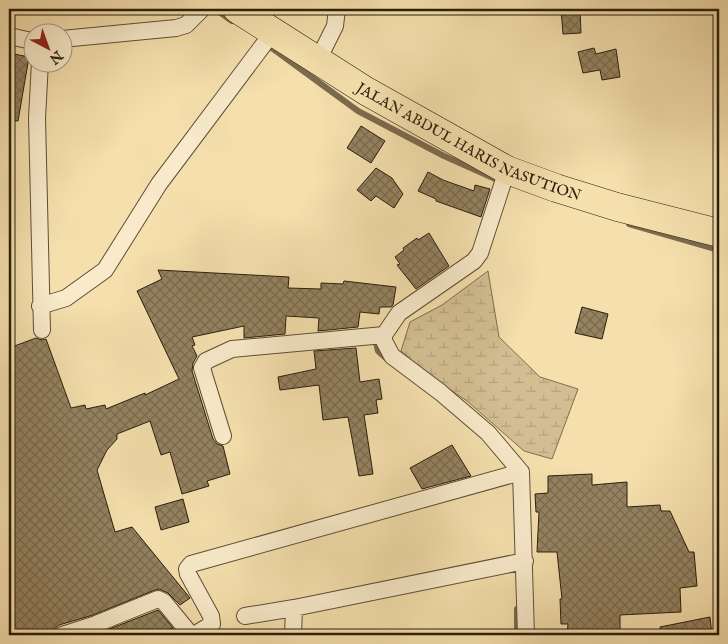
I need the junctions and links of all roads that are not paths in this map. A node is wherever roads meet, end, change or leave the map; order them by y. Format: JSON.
{"nodes":[{"id":1,"x":202,"y":9,"type":"edge"},
{"id":2,"x":237,"y":9,"type":"edge"},
{"id":3,"x":337,"y":9,"type":"edge"},
{"id":4,"x":273,"y":32,"type":"junction"},
{"id":5,"x":9,"y":36,"type":"edge"},
{"id":6,"x":22,"y":38,"type":"edge"},
{"id":7,"x":72,"y":38,"type":"edge"},
{"id":8,"x":318,"y":60,"type":"junction"},
{"id":9,"x":39,"y":72,"type":"edge"},
{"id":10,"x":507,"y":170,"type":"junction"},
{"id":11,"x":719,"y":233,"type":"edge"},
{"id":12,"x":40,"y":306,"type":"junction"},
{"id":13,"x":42,"y":330,"type":"dead end"},
{"id":14,"x":384,"y":335,"type":"junction"},
{"id":15,"x":223,"y":436,"type":"dead end"},
{"id":16,"x":520,"y":472,"type":"junction"},
{"id":17,"x":524,"y":561,"type":"junction"},
{"id":18,"x":294,"y":608,"type":"junction"},
{"id":19,"x":244,"y":616,"type":"dead end"},
{"id":20,"x":62,"y":635,"type":"edge"},
{"id":21,"x":192,"y":635,"type":"edge"},
{"id":22,"x":294,"y":635,"type":"edge"},
{"id":23,"x":526,"y":635,"type":"edge"}],
"edges":[{"from":1,"to":7,"type":"street"},
{"from":2,"to":4,"type":"highway","name":"JALAN ABDUL HARIS NASUTION"},
{"from":3,"to":8,"type":"street"},
{"from":4,"to":8,"type":"highway","name":"JALAN ABDUL HARIS NASUTION"},
{"from":4,"to":12,"type":"street"},
{"from":5,"to":6,"type":"street"},
{"from":8,"to":10,"type":"highway","name":"JALAN ABDUL HARIS NASUTION"},
{"from":9,"to":12,"type":"street"},
{"from":10,"to":11,"type":"highway","name":"JALAN ABDUL HARIS NASUTION"},
{"from":10,"to":14,"type":"street"},
{"from":12,"to":13,"type":"street"},
{"from":14,"to":15,"type":"street"},
{"from":14,"to":16,"type":"street"},
{"from":16,"to":17,"type":"street"},
{"from":16,"to":21,"type":"street"},
{"from":17,"to":18,"type":"street"},
{"from":17,"to":23,"type":"street"},
{"from":18,"to":19,"type":"street"},
{"from":18,"to":22,"type":"street"},
{"from":20,"to":21,"type":"street"}]}
